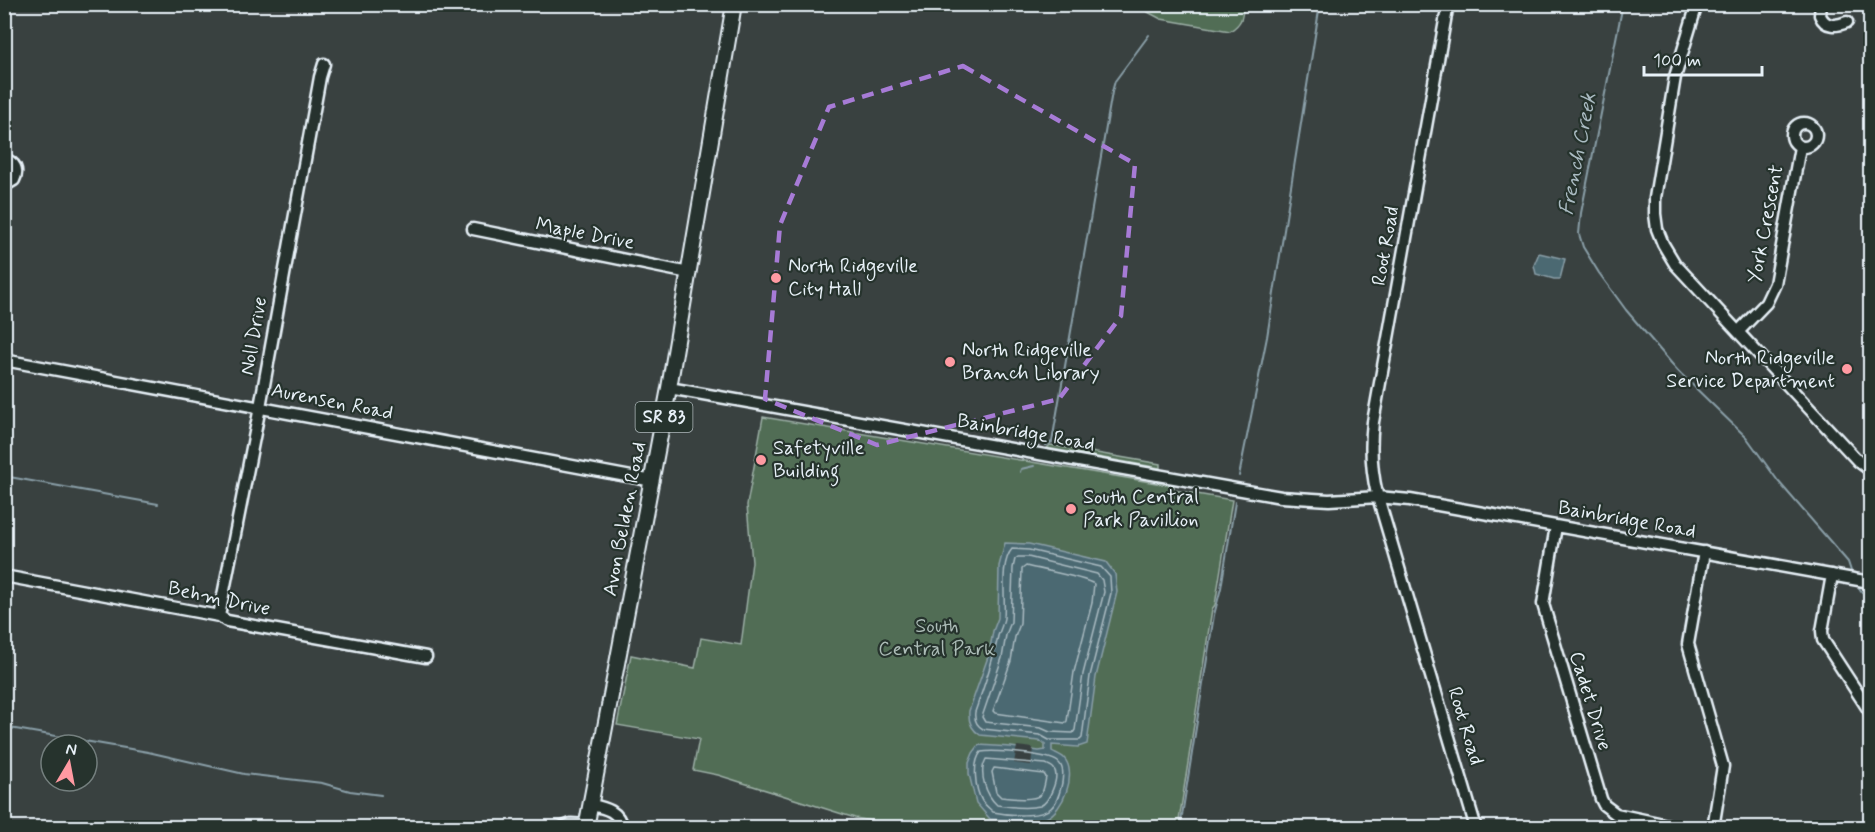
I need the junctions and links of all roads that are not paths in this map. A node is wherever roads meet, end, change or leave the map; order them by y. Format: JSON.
{"nodes":[{"id":1,"x":734,"y":4,"type":"edge"},
{"id":2,"x":1448,"y":4,"type":"edge"},
{"id":3,"x":1697,"y":4,"type":"edge"},
{"id":4,"x":1821,"y":4,"type":"edge"},
{"id":5,"x":1847,"y":22,"type":"dead end"},
{"id":6,"x":324,"y":64,"type":"dead end"},
{"id":7,"x":1800,"y":147,"type":"dead end"},
{"id":8,"x":4,"y":159,"type":"edge"},
{"id":9,"x":4,"y":186,"type":"edge"},
{"id":10,"x":473,"y":229,"type":"dead end"},
{"id":11,"x":689,"y":273,"type":"junction"},
{"id":12,"x":1738,"y":332,"type":"junction"},
{"id":13,"x":4,"y":360,"type":"edge"},
{"id":14,"x":669,"y":388,"type":"junction"},
{"id":15,"x":260,"y":407,"type":"junction"},
{"id":16,"x":1870,"y":470,"type":"edge"},
{"id":17,"x":653,"y":481,"type":"junction"},
{"id":18,"x":1377,"y":495,"type":"junction"},
{"id":19,"x":1556,"y":526,"type":"junction"},
{"id":20,"x":1704,"y":552,"type":"junction"},
{"id":21,"x":1832,"y":575,"type":"junction"},
{"id":22,"x":4,"y":576,"type":"edge"},
{"id":23,"x":1870,"y":582,"type":"edge"},
{"id":24,"x":219,"y":616,"type":"junction"},
{"id":25,"x":426,"y":657,"type":"dead end"},
{"id":26,"x":1870,"y":712,"type":"edge"},
{"id":27,"x":591,"y":805,"type":"junction"},
{"id":28,"x":587,"y":826,"type":"edge"},
{"id":29,"x":561,"y":828,"type":"edge"},
{"id":30,"x":622,"y":828,"type":"edge"},
{"id":31,"x":1476,"y":828,"type":"edge"},
{"id":32,"x":1682,"y":828,"type":"edge"},
{"id":33,"x":1713,"y":828,"type":"edge"}],
"edges":[{"from":1,"to":11,"type":"main road","name":"Avon Belden Road","number":"SR 83"},
{"from":2,"to":18,"type":"street","name":"Root Road"},
{"from":3,"to":12,"type":"street"},
{"from":4,"to":5,"type":"street"},
{"from":6,"to":15,"type":"street","name":"Noll Drive"},
{"from":7,"to":12,"type":"street","name":"York Crescent"},
{"from":8,"to":9,"type":"street"},
{"from":10,"to":11,"type":"street","name":"Maple Drive"},
{"from":11,"to":14,"type":"main road","name":"Avon Belden Road","number":"SR 83"},
{"from":12,"to":16,"type":"street"},
{"from":13,"to":15,"type":"street","name":"Aurensen Road"},
{"from":14,"to":17,"type":"main road","name":"Avon Belden Road","number":"SR 83"},
{"from":14,"to":18,"type":"street","name":"Bainbridge Road"},
{"from":15,"to":17,"type":"street","name":"Aurensen Road"},
{"from":15,"to":24,"type":"street","name":"Noll Drive"},
{"from":17,"to":27,"type":"main road","name":"Avon Belden Road","number":"SR 83"},
{"from":18,"to":19,"type":"street","name":"Bainbridge Road"},
{"from":18,"to":31,"type":"street","name":"Root Road"},
{"from":19,"to":20,"type":"street","name":"Bainbridge Road"},
{"from":19,"to":32,"type":"street","name":"Cadet Drive"},
{"from":20,"to":21,"type":"street","name":"Bainbridge Road"},
{"from":20,"to":33,"type":"street"},
{"from":21,"to":23,"type":"street","name":"Bainbridge Road"},
{"from":21,"to":26,"type":"street"},
{"from":22,"to":24,"type":"street","name":"Behm Drive"},
{"from":24,"to":25,"type":"street","name":"Behm Drive"},
{"from":27,"to":28,"type":"main road","name":"Avon Belden Road","number":"SR 83"},
{"from":27,"to":30,"type":"street"},
{"from":28,"to":29,"type":"street"}]}
